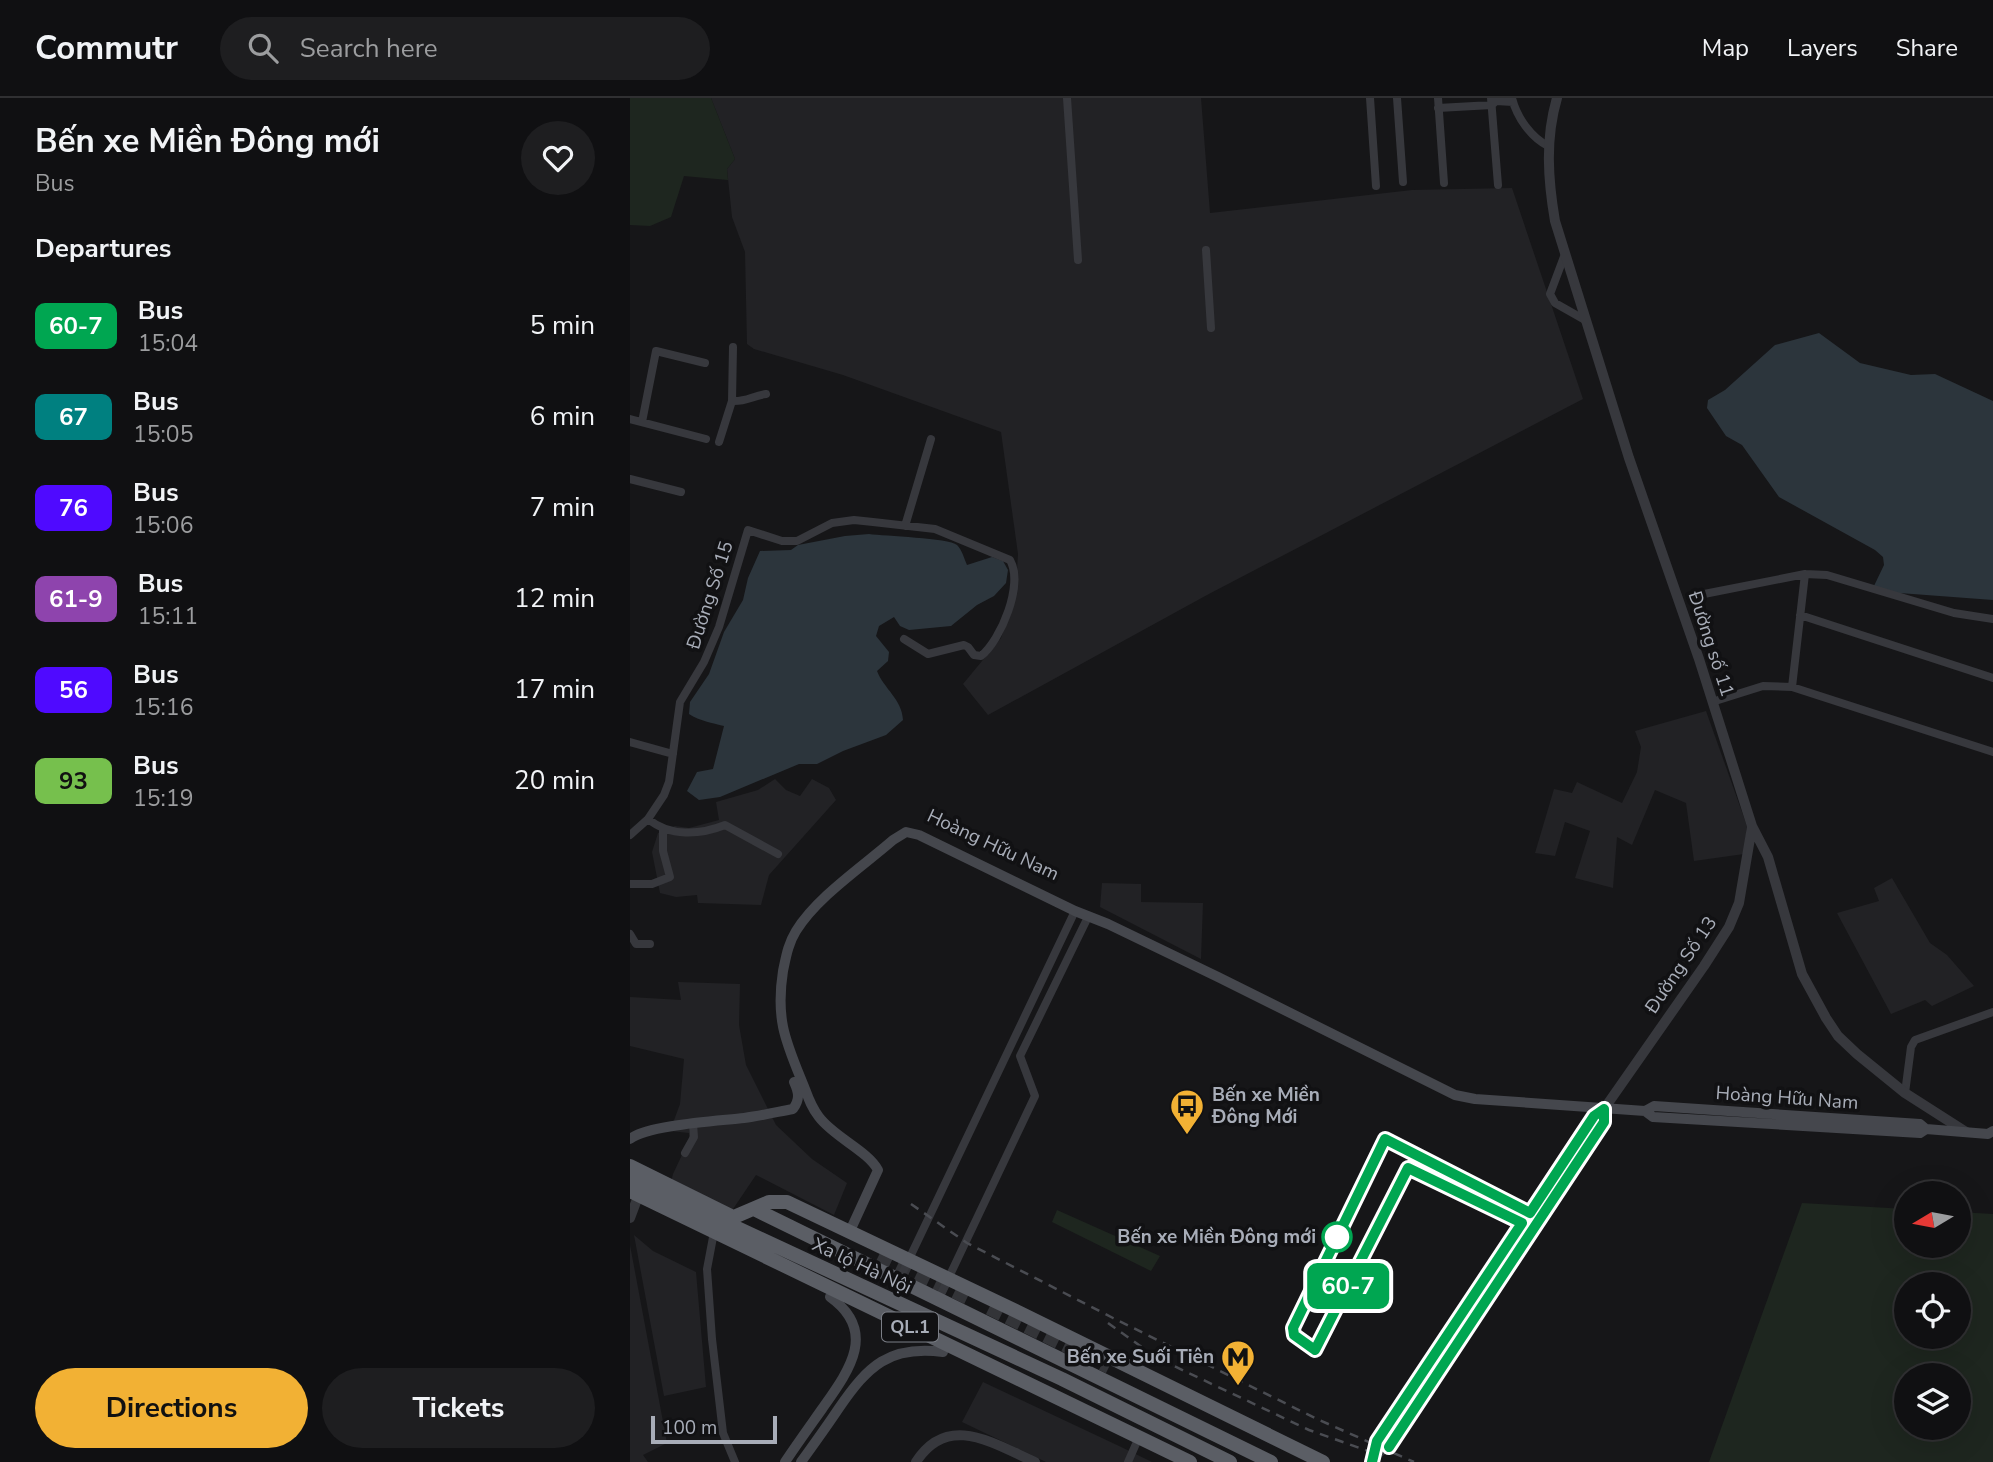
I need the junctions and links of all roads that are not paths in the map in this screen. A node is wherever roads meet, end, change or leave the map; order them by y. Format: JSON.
{"nodes":[{"id":1,"x":1068,"y":98,"type":"edge"},
{"id":2,"x":1370,"y":98,"type":"edge"},
{"id":3,"x":1397,"y":98,"type":"edge"},
{"id":4,"x":1438,"y":98,"type":"edge"},
{"id":5,"x":1557,"y":98,"type":"edge"},
{"id":6,"x":1513,"y":100,"type":"edge"},
{"id":7,"x":1493,"y":101,"type":"edge"},
{"id":8,"x":1438,"y":108,"type":"junction"},
{"id":9,"x":1548,"y":146,"type":"junction"},
{"id":10,"x":1403,"y":182,"type":"dead end"},
{"id":11,"x":1444,"y":183,"type":"dead end"},
{"id":12,"x":1498,"y":185,"type":"dead end"},
{"id":13,"x":1376,"y":187,"type":"dead end"},
{"id":14,"x":1206,"y":250,"type":"dead end"},
{"id":15,"x":1565,"y":254,"type":"junction"},
{"id":16,"x":1078,"y":260,"type":"dead end"},
{"id":17,"x":1585,"y":320,"type":"junction"},
{"id":18,"x":1210,"y":328,"type":"dead end"},
{"id":19,"x":733,"y":347,"type":"dead end"},
{"id":20,"x":705,"y":363,"type":"dead end"},
{"id":21,"x":766,"y":394,"type":"dead end"},
{"id":22,"x":732,"y":401,"type":"junction"},
{"id":23,"x":630,"y":419,"type":"edge"},
{"id":24,"x":642,"y":422,"type":"junction"},
{"id":25,"x":706,"y":439,"type":"dead end"},
{"id":26,"x":931,"y":439,"type":"dead end"},
{"id":27,"x":719,"y":442,"type":"dead end"},
{"id":28,"x":630,"y":479,"type":"edge"},
{"id":29,"x":681,"y":492,"type":"dead end"},
{"id":30,"x":905,"y":526,"type":"junction"},
{"id":31,"x":1805,"y":574,"type":"junction"},
{"id":32,"x":1699,"y":595,"type":"dead end"},
{"id":33,"x":1800,"y":615,"type":"junction"},
{"id":34,"x":1993,"y":619,"type":"edge"},
{"id":35,"x":904,"y":639,"type":"dead end"},
{"id":36,"x":1993,"y":678,"type":"edge"},
{"id":37,"x":1792,"y":687,"type":"junction"},
{"id":38,"x":1712,"y":702,"type":"junction"},
{"id":39,"x":630,"y":742,"type":"edge"},
{"id":40,"x":1993,"y":752,"type":"edge"},
{"id":41,"x":673,"y":754,"type":"junction"},
{"id":42,"x":649,"y":819,"type":"junction"},
{"id":43,"x":1752,"y":826,"type":"junction"},
{"id":44,"x":663,"y":830,"type":"junction"},
{"id":45,"x":630,"y":835,"type":"edge"},
{"id":46,"x":778,"y":854,"type":"dead end"},
{"id":47,"x":630,"y":884,"type":"edge"},
{"id":48,"x":1075,"y":911,"type":"junction"},
{"id":49,"x":1088,"y":917,"type":"junction"},
{"id":50,"x":1108,"y":924,"type":"junction"},
{"id":51,"x":630,"y":934,"type":"edge"},
{"id":52,"x":650,"y":944,"type":"dead end"},
{"id":53,"x":1993,"y":1012,"type":"edge"},
{"id":54,"x":1905,"y":1093,"type":"junction"},
{"id":55,"x":1604,"y":1109,"type":"junction"},
{"id":56,"x":1931,"y":1109,"type":"junction"},
{"id":57,"x":693,"y":1124,"type":"junction"},
{"id":58,"x":1926,"y":1129,"type":"junction"},
{"id":59,"x":1966,"y":1132,"type":"junction"},
{"id":60,"x":1991,"y":1134,"type":"edge"},
{"id":61,"x":631,"y":1137,"type":"edge"},
{"id":62,"x":685,"y":1153,"type":"dead end"},
{"id":63,"x":630,"y":1166,"type":"edge"},
{"id":64,"x":630,"y":1178,"type":"edge"},
{"id":65,"x":634,"y":1197,"type":"edge"},
{"id":66,"x":769,"y":1202,"type":"junction"},
{"id":67,"x":754,"y":1209,"type":"junction"},
{"id":68,"x":630,"y":1218,"type":"edge"},
{"id":69,"x":732,"y":1221,"type":"junction"},
{"id":70,"x":850,"y":1231,"type":"junction"},
{"id":71,"x":713,"y":1236,"type":"junction"},
{"id":72,"x":879,"y":1255,"type":"tunnel mouth"},
{"id":73,"x":909,"y":1260,"type":"junction"},
{"id":74,"x":900,"y":1278,"type":"junction"},
{"id":75,"x":949,"y":1279,"type":"junction"},
{"id":76,"x":830,"y":1297,"type":"junction"},
{"id":77,"x":939,"y":1298,"type":"junction"},
{"id":78,"x":970,"y":1299,"type":"tunnel mouth"},
{"id":79,"x":989,"y":1308,"type":"tunnel mouth"},
{"id":80,"x":892,"y":1323,"type":"junction"},
{"id":81,"x":1444,"y":1341,"type":"junction"},
{"id":82,"x":1455,"y":1349,"type":"junction"},
{"id":83,"x":943,"y":1352,"type":"junction"},
{"id":84,"x":1109,"y":1367,"type":"tunnel mouth"},
{"id":85,"x":844,"y":1378,"type":"junction"},
{"id":86,"x":856,"y":1384,"type":"junction"},
{"id":87,"x":1024,"y":1387,"type":"junction"},
{"id":88,"x":1137,"y":1442,"type":"junction"},
{"id":89,"x":1374,"y":1459,"type":"edge"},
{"id":90,"x":735,"y":1462,"type":"edge"},
{"id":91,"x":785,"y":1462,"type":"edge"},
{"id":92,"x":801,"y":1462,"type":"edge"},
{"id":93,"x":916,"y":1462,"type":"edge"},
{"id":94,"x":1035,"y":1462,"type":"edge"},
{"id":95,"x":1128,"y":1462,"type":"edge"},
{"id":96,"x":1169,"y":1462,"type":"edge"},
{"id":97,"x":1190,"y":1462,"type":"edge"},
{"id":98,"x":1230,"y":1462,"type":"edge"},
{"id":99,"x":1271,"y":1462,"type":"edge"},
{"id":100,"x":1303,"y":1462,"type":"edge"},
{"id":101,"x":1323,"y":1462,"type":"edge"}],
"edges":[{"from":1,"to":16,"type":"street"},
{"from":2,"to":13,"type":"street"},
{"from":3,"to":10,"type":"street"},
{"from":4,"to":8,"type":"street"},
{"from":5,"to":9,"type":"street","name":"Đường số 11"},
{"from":6,"to":7,"type":"street"},
{"from":6,"to":9,"type":"street"},
{"from":7,"to":8,"type":"street"},
{"from":7,"to":12,"type":"street"},
{"from":8,"to":11,"type":"street"},
{"from":9,"to":15,"type":"street","name":"Đường số 11"},
{"from":14,"to":18,"type":"street"},
{"from":15,"to":17,"type":"street","name":"Đường số 11"},
{"from":15,"to":17,"type":"street"},
{"from":17,"to":38,"type":"street","name":"Đường số 11"},
{"from":19,"to":22,"type":"street"},
{"from":20,"to":24,"type":"street"},
{"from":21,"to":22,"type":"street"},
{"from":22,"to":27,"type":"street"},
{"from":23,"to":24,"type":"street"},
{"from":24,"to":25,"type":"street"},
{"from":26,"to":30,"type":"street"},
{"from":28,"to":29,"type":"street"},
{"from":30,"to":35,"type":"street","name":"Đường Số 15"},
{"from":30,"to":41,"type":"street","name":"Đường Số 15"},
{"from":31,"to":32,"type":"street"},
{"from":31,"to":33,"type":"street"},
{"from":31,"to":34,"type":"street"},
{"from":33,"to":36,"type":"street"},
{"from":33,"to":37,"type":"street"},
{"from":37,"to":38,"type":"street"},
{"from":37,"to":40,"type":"street"},
{"from":38,"to":43,"type":"street","name":"Đường số 11"},
{"from":39,"to":41,"type":"street"},
{"from":41,"to":42,"type":"street","name":"Đường Số 15"},
{"from":42,"to":44,"type":"street"},
{"from":42,"to":45,"type":"street","name":"Đường Số 15"},
{"from":43,"to":54,"type":"street","name":"Đường số 11"},
{"from":43,"to":55,"type":"street","name":"Đường Số 13"},
{"from":44,"to":46,"type":"street"},
{"from":44,"to":47,"type":"street"},
{"from":48,"to":49,"type":"main road","name":"Hoàng Hữu Nam"},
{"from":48,"to":70,"type":"main road","name":"Hoàng Hữu Nam"},
{"from":48,"to":73,"type":"street"},
{"from":49,"to":50,"type":"main road","name":"Hoàng Hữu Nam"},
{"from":49,"to":75,"type":"street"},
{"from":50,"to":55,"type":"main road","name":"Hoàng Hữu Nam"},
{"from":50,"to":57,"type":"main road","name":"Hoàng Hữu Nam"},
{"from":51,"to":52,"type":"street"},
{"from":53,"to":54,"type":"street"},
{"from":54,"to":56,"type":"street","name":"Đường số 11"},
{"from":55,"to":58,"type":"main road","name":"Hoàng Hữu Nam"},
{"from":55,"to":81,"type":"street","name":"Đường Số 13"},
{"from":55,"to":82,"type":"street","name":"Đường Số 13"},
{"from":56,"to":58,"type":"street"},
{"from":56,"to":59,"type":"street","name":"Đường số 11"},
{"from":57,"to":61,"type":"main road","name":"Hoàng Hữu Nam"},
{"from":57,"to":62,"type":"street"},
{"from":58,"to":59,"type":"main road","name":"Hoàng Hữu Nam"},
{"from":59,"to":60,"type":"main road","name":"Hoàng Hữu Nam"},
{"from":63,"to":69,"type":"highway","name":"Xa lộ Hà Nội","number":"QL.1"},
{"from":64,"to":69,"type":"highway","name":"Xa lộ Hà Nội","number":"QL.1"},
{"from":65,"to":68,"type":"street"},
{"from":65,"to":71,"type":"highway","name":"Xa lộ Hà Nội","number":"QL.1"},
{"from":66,"to":67,"type":"highway"},
{"from":66,"to":70,"type":"highway","name":"Xa lộ Hà Nội"},
{"from":66,"to":72,"type":"highway"},
{"from":67,"to":69,"type":"highway"},
{"from":67,"to":74,"type":"highway","name":"Xa lộ Hà Nội","number":"QL.1"},
{"from":69,"to":98,"type":"highway","name":"Xa lộ Hà Nội","number":"QL.1"},
{"from":70,"to":73,"type":"highway","name":"Xa lộ Hà Nội"},
{"from":71,"to":76,"type":"highway","name":"Xa lộ Hà Nội","number":"QL.1"},
{"from":71,"to":80,"type":"highway","name":"Xa lộ Hà Nội","number":"QL.1"},
{"from":71,"to":90,"type":"street"},
{"from":73,"to":74,"type":"street"},
{"from":73,"to":75,"type":"highway","name":"Xa lộ Hà Nội"},
{"from":74,"to":77,"type":"highway","name":"Xa lộ Hà Nội","number":"QL.1"},
{"from":75,"to":77,"type":"street"},
{"from":75,"to":101,"type":"highway","name":"Xa lộ Hà Nội"},
{"from":76,"to":80,"type":"highway","name":"Xa lộ Hà Nội","number":"QL.1"},
{"from":76,"to":85,"type":"main road"},
{"from":77,"to":99,"type":"highway","name":"Xa lộ Hà Nội","number":"QL.1"},
{"from":78,"to":79,"type":"highway"},
{"from":80,"to":83,"type":"highway","name":"Xa lộ Hà Nội","number":"QL.1"},
{"from":80,"to":87,"type":"highway","name":"Xa lộ Hà Nội","number":"QL.1"},
{"from":81,"to":82,"type":"street"},
{"from":81,"to":89,"type":"street","name":"Đường Số 13"},
{"from":82,"to":89,"type":"street","name":"Đường Số 13"},
{"from":83,"to":86,"type":"main road"},
{"from":83,"to":87,"type":"highway","name":"Xa lộ Hà Nội","number":"QL.1"},
{"from":84,"to":100,"type":"highway"},
{"from":85,"to":86,"type":"main road"},
{"from":85,"to":91,"type":"main road"},
{"from":86,"to":92,"type":"main road"},
{"from":87,"to":88,"type":"highway","name":"Xa lộ Hà Nội","number":"QL.1"},
{"from":88,"to":95,"type":"street"},
{"from":88,"to":96,"type":"highway","name":"Xa lộ Hà Nội","number":"QL.1"},
{"from":88,"to":97,"type":"highway","name":"Xa lộ Hà Nội","number":"QL.1"},
{"from":93,"to":94,"type":"street"}]}
